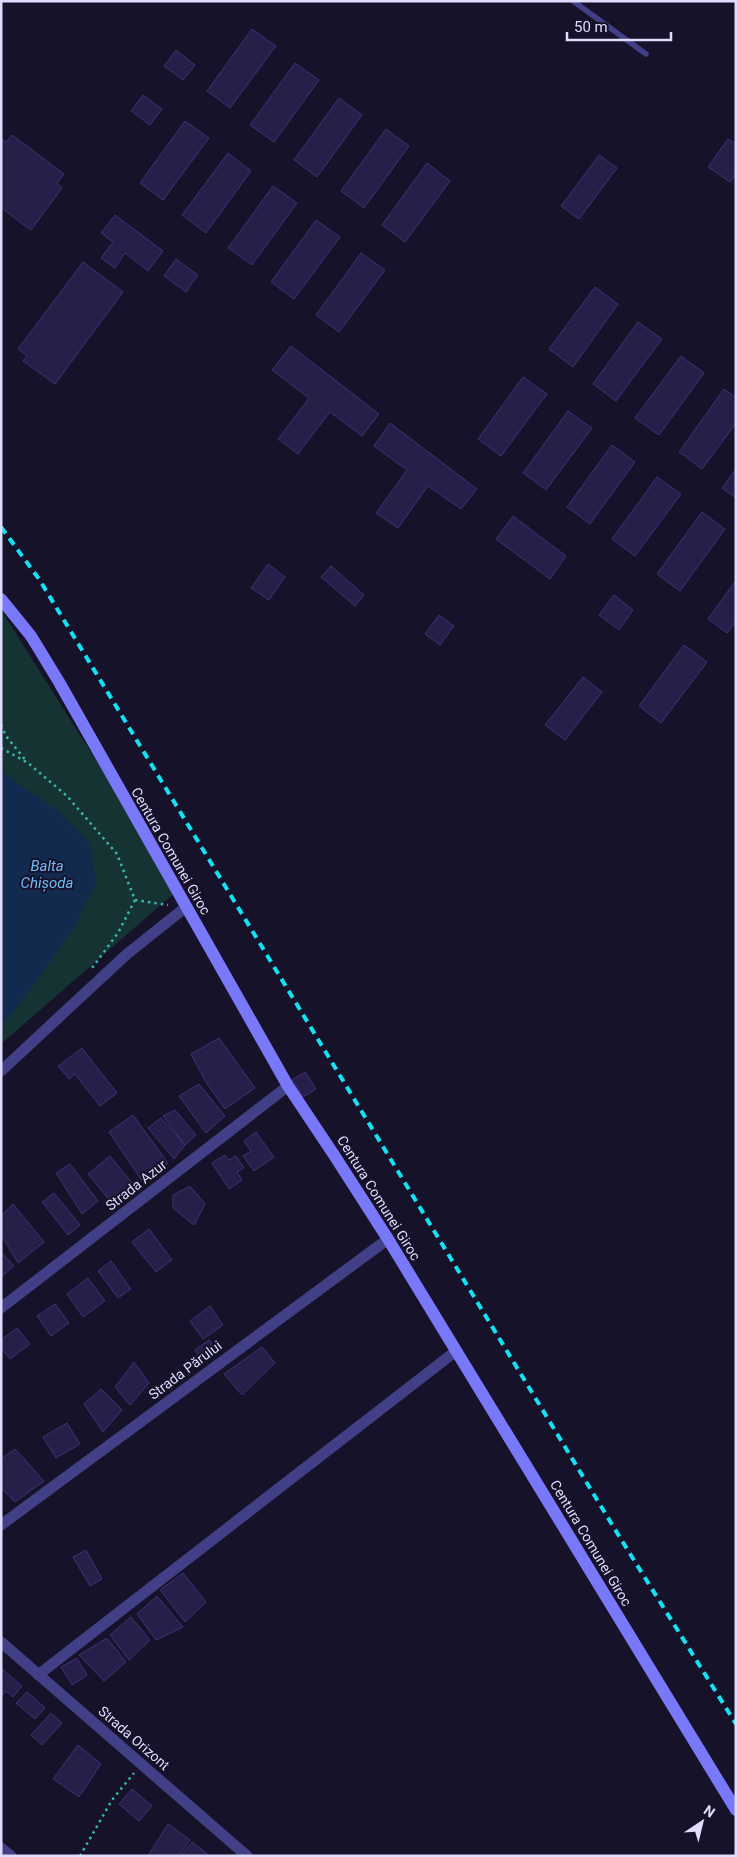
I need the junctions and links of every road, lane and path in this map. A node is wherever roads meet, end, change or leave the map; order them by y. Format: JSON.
{"nodes":[{"id":1,"x":573,"y":1,"type":"edge"},
{"id":2,"x":646,"y":54,"type":"dead end"},
{"id":3,"x":1,"y":599,"type":"edge"},
{"id":4,"x":1,"y":725,"type":"edge"},
{"id":5,"x":1,"y":748,"type":"edge"},
{"id":6,"x":28,"y":763,"type":"junction"},
{"id":7,"x":135,"y":900,"type":"junction"},
{"id":8,"x":186,"y":907,"type":"junction"},
{"id":9,"x":90,"y":972,"type":"dead end"},
{"id":10,"x":1,"y":1071,"type":"edge"},
{"id":11,"x":288,"y":1086,"type":"junction"},
{"id":12,"x":388,"y":1239,"type":"junction"},
{"id":13,"x":1,"y":1308,"type":"edge"},
{"id":14,"x":456,"y":1351,"type":"junction"},
{"id":15,"x":1,"y":1525,"type":"edge"},
{"id":16,"x":1,"y":1642,"type":"edge"},
{"id":17,"x":38,"y":1675,"type":"junction"},
{"id":18,"x":142,"y":1764,"type":"junction"},
{"id":19,"x":736,"y":1810,"type":"edge"},
{"id":20,"x":1,"y":1848,"type":"edge"},
{"id":21,"x":11,"y":1856,"type":"edge"},
{"id":22,"x":80,"y":1856,"type":"edge"},
{"id":23,"x":247,"y":1856,"type":"edge"}],
"edges":[{"from":1,"to":2,"type":"lane"},
{"from":3,"to":8,"type":"main road","name":"Centura Comunei Giroc"},
{"from":4,"to":6,"type":"path"},
{"from":5,"to":6,"type":"path"},
{"from":6,"to":7,"type":"path"},
{"from":7,"to":8,"type":"path"},
{"from":7,"to":9,"type":"path"},
{"from":8,"to":10,"type":"street"},
{"from":8,"to":11,"type":"main road","name":"Centura Comunei Giroc"},
{"from":11,"to":12,"type":"main road","name":"Centura Comunei Giroc"},
{"from":11,"to":13,"type":"street","name":"Strada Azur"},
{"from":12,"to":14,"type":"main road","name":"Centura Comunei Giroc"},
{"from":12,"to":15,"type":"street","name":"Strada Părului"},
{"from":14,"to":17,"type":"street"},
{"from":14,"to":19,"type":"main road","name":"Centura Comunei Giroc"},
{"from":16,"to":17,"type":"street","name":"Strada Orizont"},
{"from":17,"to":18,"type":"street","name":"Strada Orizont"},
{"from":18,"to":22,"type":"path"},
{"from":18,"to":23,"type":"street","name":"Strada Orizont"},
{"from":20,"to":21,"type":"street"}]}
